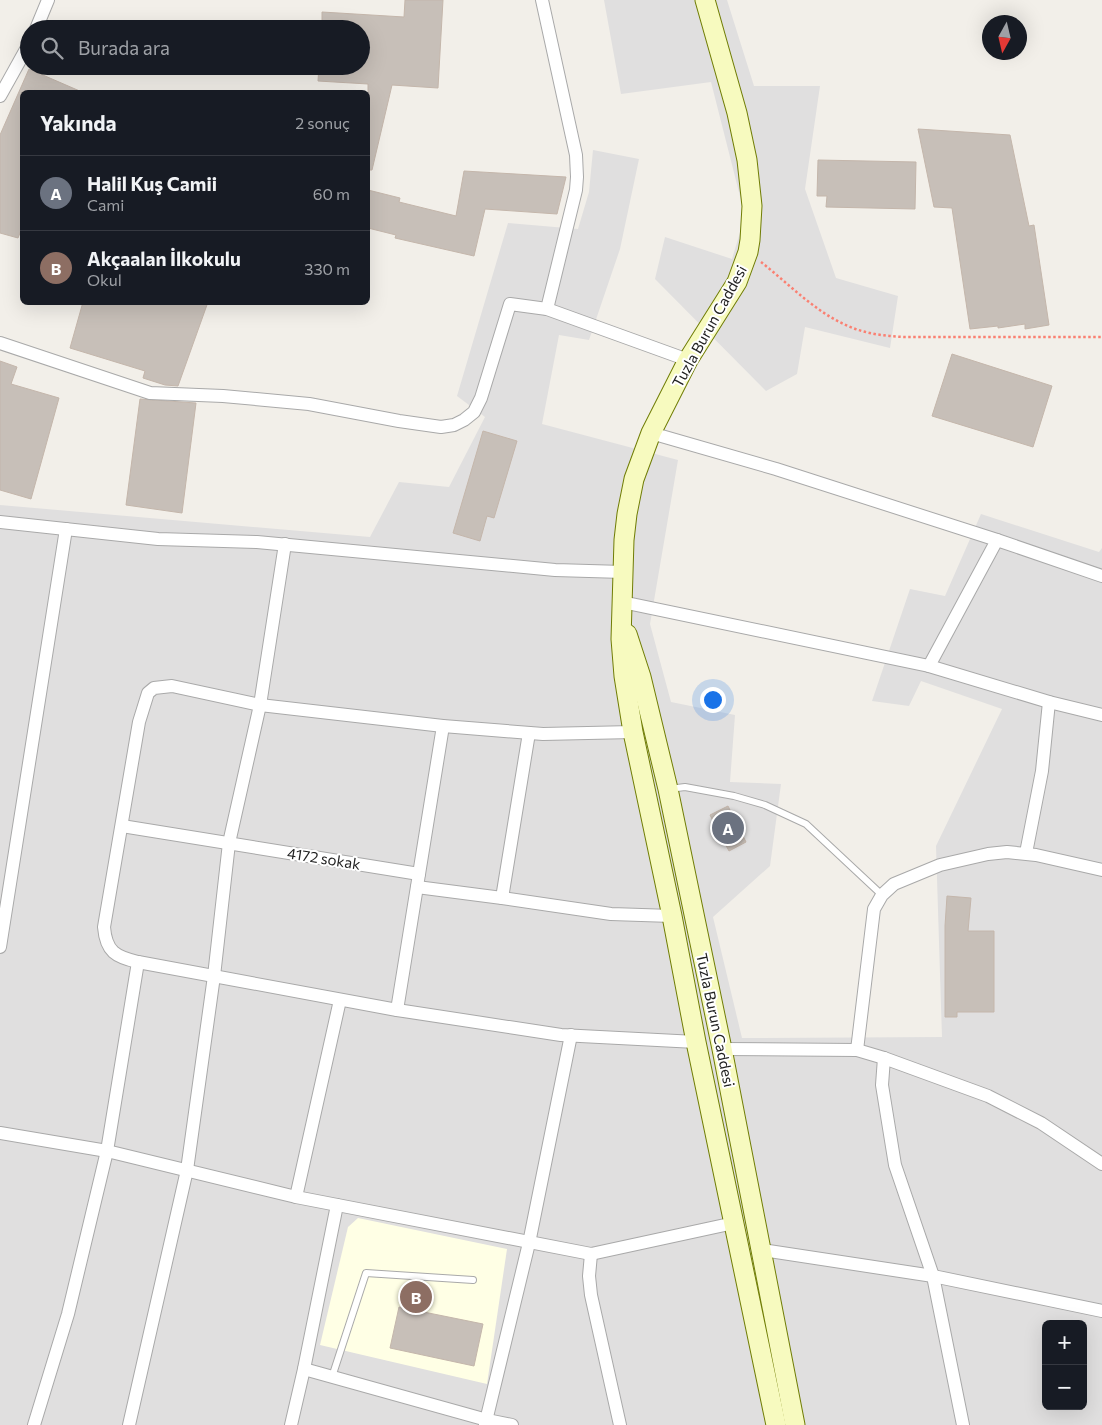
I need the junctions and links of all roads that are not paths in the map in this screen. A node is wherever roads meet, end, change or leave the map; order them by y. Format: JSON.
{"nodes":[{"id":1,"x":48,"y":0,"type":"edge"},
{"id":2,"x":542,"y":0,"type":"edge"},
{"id":3,"x":705,"y":0,"type":"edge"},
{"id":4,"x":40,"y":20,"type":"edge"},
{"id":5,"x":20,"y":60,"type":"edge"},
{"id":6,"x":0,"y":96,"type":"edge"},
{"id":7,"x":547,"y":309,"type":"junction"},
{"id":8,"x":0,"y":343,"type":"edge"},
{"id":9,"x":688,"y":360,"type":"junction"},
{"id":10,"x":651,"y":433,"type":"junction"},
{"id":11,"x":0,"y":522,"type":"edge"},
{"id":12,"x":66,"y":529,"type":"junction"},
{"id":13,"x":997,"y":540,"type":"junction"},
{"id":14,"x":286,"y":544,"type":"junction"},
{"id":15,"x":623,"y":572,"type":"junction"},
{"id":16,"x":1102,"y":576,"type":"edge"},
{"id":17,"x":621,"y":611,"type":"junction"},
{"id":18,"x":929,"y":666,"type":"junction"},
{"id":19,"x":1049,"y":702,"type":"junction"},
{"id":20,"x":260,"y":705,"type":"junction"},
{"id":21,"x":1102,"y":715,"type":"edge"},
{"id":22,"x":443,"y":726,"type":"junction"},
{"id":23,"x":633,"y":732,"type":"junction"},
{"id":24,"x":528,"y":733,"type":"junction"},
{"id":25,"x":668,"y":789,"type":"junction"},
{"id":26,"x":122,"y":826,"type":"junction"},
{"id":27,"x":229,"y":843,"type":"junction"},
{"id":28,"x":1026,"y":854,"type":"junction"},
{"id":29,"x":1102,"y":870,"type":"edge"},
{"id":30,"x":420,"y":874,"type":"junction"},
{"id":31,"x":417,"y":887,"type":"junction"},
{"id":32,"x":882,"y":895,"type":"junction"},
{"id":33,"x":502,"y":898,"type":"junction"},
{"id":34,"x":672,"y":916,"type":"junction"},
{"id":35,"x":0,"y":946,"type":"edge"},
{"id":36,"x":138,"y":962,"type":"junction"},
{"id":37,"x":214,"y":976,"type":"junction"},
{"id":38,"x":340,"y":1000,"type":"junction"},
{"id":39,"x":397,"y":1010,"type":"junction"},
{"id":40,"x":572,"y":1036,"type":"junction"},
{"id":41,"x":696,"y":1042,"type":"junction"},
{"id":42,"x":722,"y":1049,"type":"junction"},
{"id":43,"x":857,"y":1050,"type":"junction"},
{"id":44,"x":884,"y":1058,"type":"junction"},
{"id":45,"x":0,"y":1133,"type":"edge"},
{"id":46,"x":107,"y":1151,"type":"junction"},
{"id":47,"x":1102,"y":1164,"type":"edge"},
{"id":48,"x":187,"y":1170,"type":"junction"},
{"id":49,"x":296,"y":1198,"type":"junction"},
{"id":50,"x":336,"y":1205,"type":"junction"},
{"id":51,"x":734,"y":1223,"type":"junction"},
{"id":52,"x":529,"y":1242,"type":"junction"},
{"id":53,"x":762,"y":1250,"type":"junction"},
{"id":54,"x":591,"y":1254,"type":"junction"},
{"id":55,"x":933,"y":1276,"type":"junction"},
{"id":56,"x":473,"y":1280,"type":"dead end"},
{"id":57,"x":1102,"y":1311,"type":"edge"},
{"id":58,"x":304,"y":1369,"type":"junction"},
{"id":59,"x":332,"y":1377,"type":"junction"},
{"id":60,"x":486,"y":1422,"type":"edge"},
{"id":61,"x":34,"y":1425,"type":"edge"},
{"id":62,"x":130,"y":1425,"type":"edge"},
{"id":63,"x":291,"y":1425,"type":"edge"},
{"id":64,"x":512,"y":1425,"type":"edge"},
{"id":65,"x":620,"y":1425,"type":"edge"},
{"id":66,"x":776,"y":1425,"type":"edge"},
{"id":67,"x":795,"y":1425,"type":"edge"},
{"id":68,"x":963,"y":1425,"type":"edge"}],
"edges":[{"from":1,"to":4,"type":"street"},
{"from":2,"to":7,"type":"street"},
{"from":3,"to":9,"type":"main road","name":"Tuzla Burun Caddesi"},
{"from":5,"to":6,"type":"street"},
{"from":7,"to":8,"type":"street"},
{"from":7,"to":9,"type":"street"},
{"from":9,"to":10,"type":"main road","name":"Tuzla Burun Caddesi"},
{"from":10,"to":13,"type":"street"},
{"from":10,"to":15,"type":"main road","name":"Tuzla Burun Caddesi"},
{"from":11,"to":12,"type":"street"},
{"from":12,"to":14,"type":"street"},
{"from":12,"to":35,"type":"street"},
{"from":13,"to":16,"type":"street"},
{"from":13,"to":18,"type":"street"},
{"from":14,"to":15,"type":"street"},
{"from":14,"to":20,"type":"street"},
{"from":15,"to":17,"type":"main road","name":"Tuzla Burun Caddesi"},
{"from":17,"to":18,"type":"street"},
{"from":17,"to":23,"type":"main road","name":"Tuzla Burun Caddesi"},
{"from":17,"to":25,"type":"main road","name":"Tuzla Burun Caddesi"},
{"from":18,"to":19,"type":"street"},
{"from":19,"to":21,"type":"street"},
{"from":19,"to":28,"type":"street"},
{"from":20,"to":22,"type":"street"},
{"from":20,"to":26,"type":"street"},
{"from":20,"to":27,"type":"street"},
{"from":22,"to":24,"type":"street"},
{"from":22,"to":30,"type":"street"},
{"from":23,"to":24,"type":"street"},
{"from":23,"to":34,"type":"main road","name":"Tuzla Burun Caddesi"},
{"from":24,"to":33,"type":"street"},
{"from":25,"to":32,"type":"lane"},
{"from":25,"to":42,"type":"main road","name":"Tuzla Burun Caddesi"},
{"from":26,"to":27,"type":"street","name":"4172 sokak"},
{"from":26,"to":36,"type":"street"},
{"from":27,"to":30,"type":"street","name":"4172 sokak"},
{"from":27,"to":37,"type":"street"},
{"from":28,"to":29,"type":"street"},
{"from":28,"to":32,"type":"street"},
{"from":30,"to":31,"type":"street"},
{"from":31,"to":33,"type":"street"},
{"from":31,"to":39,"type":"street"},
{"from":32,"to":43,"type":"street"},
{"from":33,"to":34,"type":"street"},
{"from":34,"to":41,"type":"main road","name":"Tuzla Burun Caddesi"},
{"from":36,"to":37,"type":"street"},
{"from":36,"to":46,"type":"street"},
{"from":37,"to":38,"type":"street"},
{"from":37,"to":48,"type":"street"},
{"from":38,"to":39,"type":"street"},
{"from":38,"to":49,"type":"street"},
{"from":39,"to":40,"type":"street"},
{"from":40,"to":41,"type":"street"},
{"from":40,"to":52,"type":"street"},
{"from":41,"to":51,"type":"main road","name":"Tuzla Burun Caddesi"},
{"from":42,"to":43,"type":"street"},
{"from":42,"to":53,"type":"main road","name":"Tuzla Burun Caddesi"},
{"from":43,"to":44,"type":"street"},
{"from":44,"to":47,"type":"street"},
{"from":44,"to":55,"type":"street"},
{"from":45,"to":46,"type":"street"},
{"from":46,"to":48,"type":"street"},
{"from":46,"to":61,"type":"street"},
{"from":48,"to":49,"type":"street"},
{"from":48,"to":62,"type":"street"},
{"from":49,"to":50,"type":"street"},
{"from":50,"to":52,"type":"street"},
{"from":50,"to":58,"type":"street"},
{"from":51,"to":54,"type":"street"},
{"from":51,"to":66,"type":"main road","name":"Tuzla Burun Caddesi"},
{"from":52,"to":54,"type":"street"},
{"from":52,"to":60,"type":"street"},
{"from":53,"to":55,"type":"street"},
{"from":53,"to":67,"type":"main road","name":"Tuzla Burun Caddesi"},
{"from":54,"to":65,"type":"street"},
{"from":55,"to":57,"type":"street"},
{"from":55,"to":68,"type":"street"},
{"from":56,"to":59,"type":"lane"},
{"from":58,"to":59,"type":"street"},
{"from":58,"to":63,"type":"street"},
{"from":59,"to":60,"type":"street"},
{"from":60,"to":64,"type":"street"}]}
